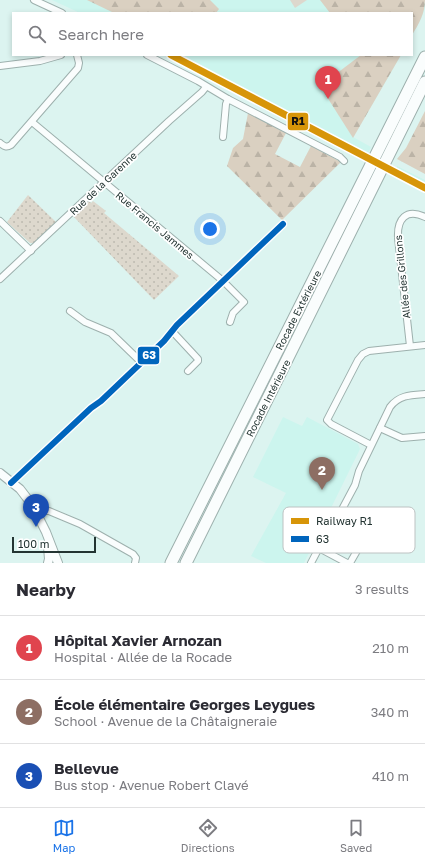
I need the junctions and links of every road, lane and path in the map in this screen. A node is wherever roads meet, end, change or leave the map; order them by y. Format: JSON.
{"nodes":[{"id":1,"x":34,"y":0,"type":"edge"},
{"id":2,"x":60,"y":12,"type":"edge"},
{"id":3,"x":58,"y":56,"type":"edge"},
{"id":4,"x":77,"y":56,"type":"edge"},
{"id":5,"x":149,"y":56,"type":"edge"},
{"id":6,"x":425,"y":57,"type":"edge"},
{"id":7,"x":0,"y":66,"type":"edge"},
{"id":8,"x":425,"y":82,"type":"edge"},
{"id":9,"x":206,"y":86,"type":"junction"},
{"id":10,"x":228,"y":99,"type":"junction"},
{"id":11,"x":32,"y":122,"type":"junction"},
{"id":12,"x":223,"y":137,"type":"dead end"},
{"id":13,"x":0,"y":143,"type":"edge"},
{"id":14,"x":344,"y":162,"type":"dead end"},
{"id":15,"x":104,"y":182,"type":"junction"},
{"id":16,"x":425,"y":217,"type":"edge"},
{"id":17,"x":0,"y":221,"type":"edge"},
{"id":18,"x":283,"y":224,"type":"dead end"},
{"id":19,"x":30,"y":251,"type":"junction"},
{"id":20,"x":0,"y":279,"type":"edge"},
{"id":21,"x":223,"y":281,"type":"junction"},
{"id":22,"x":70,"y":311,"type":"dead end"},
{"id":23,"x":230,"y":322,"type":"dead end"},
{"id":24,"x":172,"y":331,"type":"junction"},
{"id":25,"x":425,"y":345,"type":"edge"},
{"id":26,"x":410,"y":346,"type":"junction"},
{"id":27,"x":140,"y":362,"type":"junction"},
{"id":28,"x":188,"y":371,"type":"dead end"},
{"id":29,"x":425,"y":394,"type":"edge"},
{"id":30,"x":380,"y":428,"type":"junction"},
{"id":31,"x":425,"y":436,"type":"edge"},
{"id":32,"x":371,"y":446,"type":"junction"},
{"id":33,"x":0,"y":473,"type":"edge"},
{"id":34,"x":11,"y":483,"type":"junction"},
{"id":35,"x":343,"y":507,"type":"edge"},
{"id":36,"x":35,"y":514,"type":"junction"},
{"id":37,"x":316,"y":553,"type":"edge"},
{"id":38,"x":326,"y":553,"type":"edge"},
{"id":39,"x":356,"y":553,"type":"edge"},
{"id":40,"x":336,"y":560,"type":"edge"},
{"id":41,"x":48,"y":563,"type":"edge"},
{"id":42,"x":58,"y":563,"type":"edge"},
{"id":43,"x":135,"y":563,"type":"edge"},
{"id":44,"x":171,"y":563,"type":"edge"},
{"id":45,"x":186,"y":563,"type":"edge"},
{"id":46,"x":311,"y":563,"type":"edge"},
{"id":47,"x":346,"y":563,"type":"edge"},
{"id":48,"x":346,"y":563,"type":"edge"}],
"edges":[{"from":1,"to":2,"type":"street"},
{"from":3,"to":7,"type":"street"},
{"from":4,"to":11,"type":"street"},
{"from":5,"to":9,"type":"street"},
{"from":6,"to":44,"type":"highway","name":"Rocade Extérieure"},
{"from":8,"to":45,"type":"highway","name":"Rocade Intérieure"},
{"from":9,"to":10,"type":"street"},
{"from":9,"to":15,"type":"street","name":"Rue de la Garenne"},
{"from":10,"to":12,"type":"street"},
{"from":10,"to":14,"type":"street"},
{"from":11,"to":13,"type":"street"},
{"from":11,"to":15,"type":"street","name":"Rue Francis Jammes"},
{"from":15,"to":19,"type":"street","name":"Rue de la Garenne"},
{"from":15,"to":21,"type":"street","name":"Rue Francis Jammes"},
{"from":16,"to":26,"type":"street","name":"Allée des Grillons"},
{"from":17,"to":19,"type":"street"},
{"from":18,"to":21,"type":"street"},
{"from":19,"to":20,"type":"street","name":"Rue de la Garenne"},
{"from":21,"to":23,"type":"street","name":"Rue Francis Jammes"},
{"from":21,"to":24,"type":"street"},
{"from":22,"to":27,"type":"street"},
{"from":24,"to":27,"type":"street"},
{"from":24,"to":28,"type":"street"},
{"from":25,"to":26,"type":"street"},
{"from":26,"to":32,"type":"street"},
{"from":27,"to":34,"type":"street"},
{"from":29,"to":30,"type":"street"},
{"from":30,"to":31,"type":"street"},
{"from":30,"to":32,"type":"street"},
{"from":32,"to":35,"type":"street"},
{"from":33,"to":34,"type":"street"},
{"from":34,"to":36,"type":"street"},
{"from":36,"to":41,"type":"street"},
{"from":36,"to":42,"type":"street"},
{"from":36,"to":43,"type":"street"},
{"from":37,"to":46,"type":"street"},
{"from":38,"to":40,"type":"street"},
{"from":39,"to":47,"type":"street"},
{"from":40,"to":48,"type":"street"}]}
